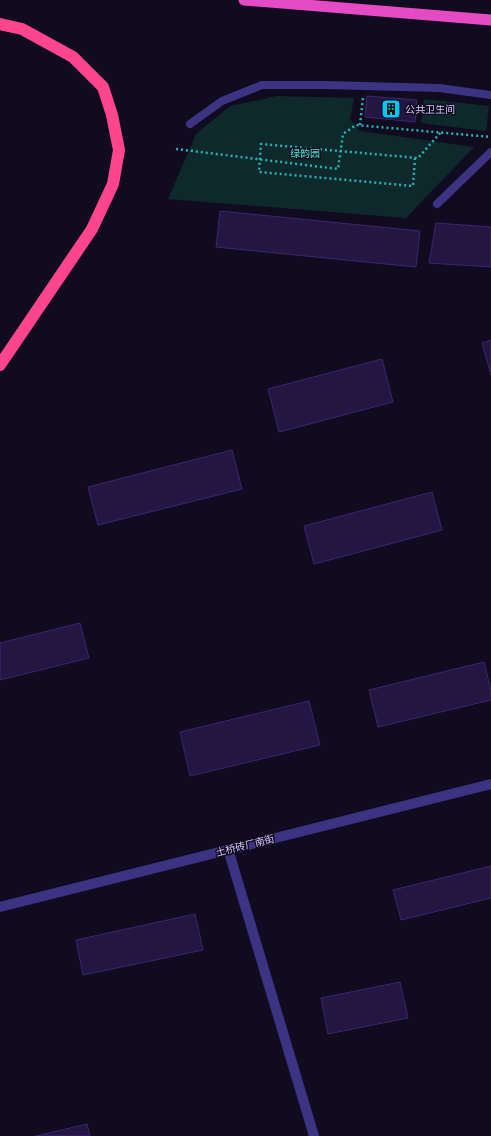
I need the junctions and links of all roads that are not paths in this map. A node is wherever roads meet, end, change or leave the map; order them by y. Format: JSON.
{"nodes":[{"id":1,"x":244,"y":0,"type":"edge"},
{"id":2,"x":491,"y":20,"type":"edge"},
{"id":3,"x":0,"y":24,"type":"edge"},
{"id":4,"x":491,"y":96,"type":"edge"},
{"id":5,"x":190,"y":124,"type":"dead end"},
{"id":6,"x":491,"y":152,"type":"edge"},
{"id":7,"x":437,"y":204,"type":"dead end"},
{"id":8,"x":0,"y":365,"type":"edge"},
{"id":9,"x":491,"y":784,"type":"edge"},
{"id":10,"x":228,"y":849,"type":"junction"},
{"id":11,"x":0,"y":907,"type":"edge"},
{"id":12,"x":314,"y":1136,"type":"edge"}],
"edges":[{"from":1,"to":2,"type":"highway"},
{"from":3,"to":8,"type":"highway"},
{"from":4,"to":5,"type":"lane"},
{"from":6,"to":7,"type":"lane"},
{"from":9,"to":10,"type":"street","name":"土桥砖厂南街"},
{"from":10,"to":11,"type":"street","name":"土桥砖厂南街"},
{"from":10,"to":12,"type":"street"}]}
